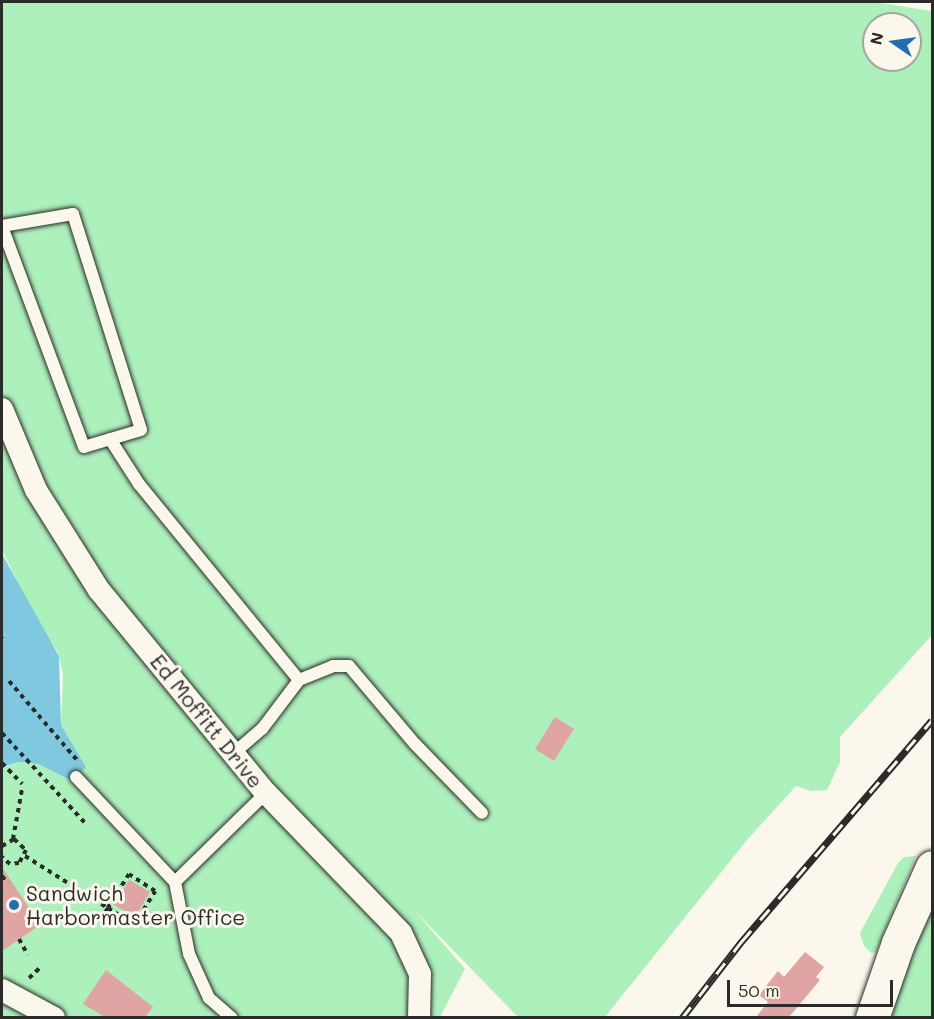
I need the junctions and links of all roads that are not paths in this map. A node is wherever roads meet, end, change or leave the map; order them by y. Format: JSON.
{"nodes":[{"id":1,"x":2,"y":226,"type":"edge"},
{"id":2,"x":2,"y":409,"type":"edge"},
{"id":3,"x":110,"y":439,"type":"junction"},
{"id":4,"x":298,"y":680,"type":"junction"},
{"id":5,"x":234,"y":753,"type":"junction"},
{"id":6,"x":79,"y":771,"type":"road end"},
{"id":7,"x":266,"y":793,"type":"junction"},
{"id":8,"x":482,"y":813,"type":"dead end"},
{"id":9,"x":933,"y":867,"type":"edge"},
{"id":10,"x":175,"y":882,"type":"junction"},
{"id":11,"x":2,"y":990,"type":"edge"},
{"id":12,"x":54,"y":1017,"type":"edge"},
{"id":13,"x":232,"y":1017,"type":"edge"},
{"id":14,"x":419,"y":1017,"type":"edge"},
{"id":15,"x":872,"y":1017,"type":"edge"}],
"edges":[{"from":1,"to":3,"type":"lane"},
{"from":1,"to":3,"type":"lane"},
{"from":2,"to":5,"type":"street","name":"Ed Moffitt Drive"},
{"from":3,"to":4,"type":"lane"},
{"from":4,"to":5,"type":"lane"},
{"from":4,"to":8,"type":"lane"},
{"from":5,"to":7,"type":"street","name":"Ed Moffitt Drive"},
{"from":6,"to":10,"type":"lane"},
{"from":7,"to":10,"type":"lane"},
{"from":7,"to":14,"type":"street","name":"Ed Moffitt Drive"},
{"from":9,"to":15,"type":"main road"},
{"from":10,"to":13,"type":"lane"},
{"from":11,"to":12,"type":"street"}]}
